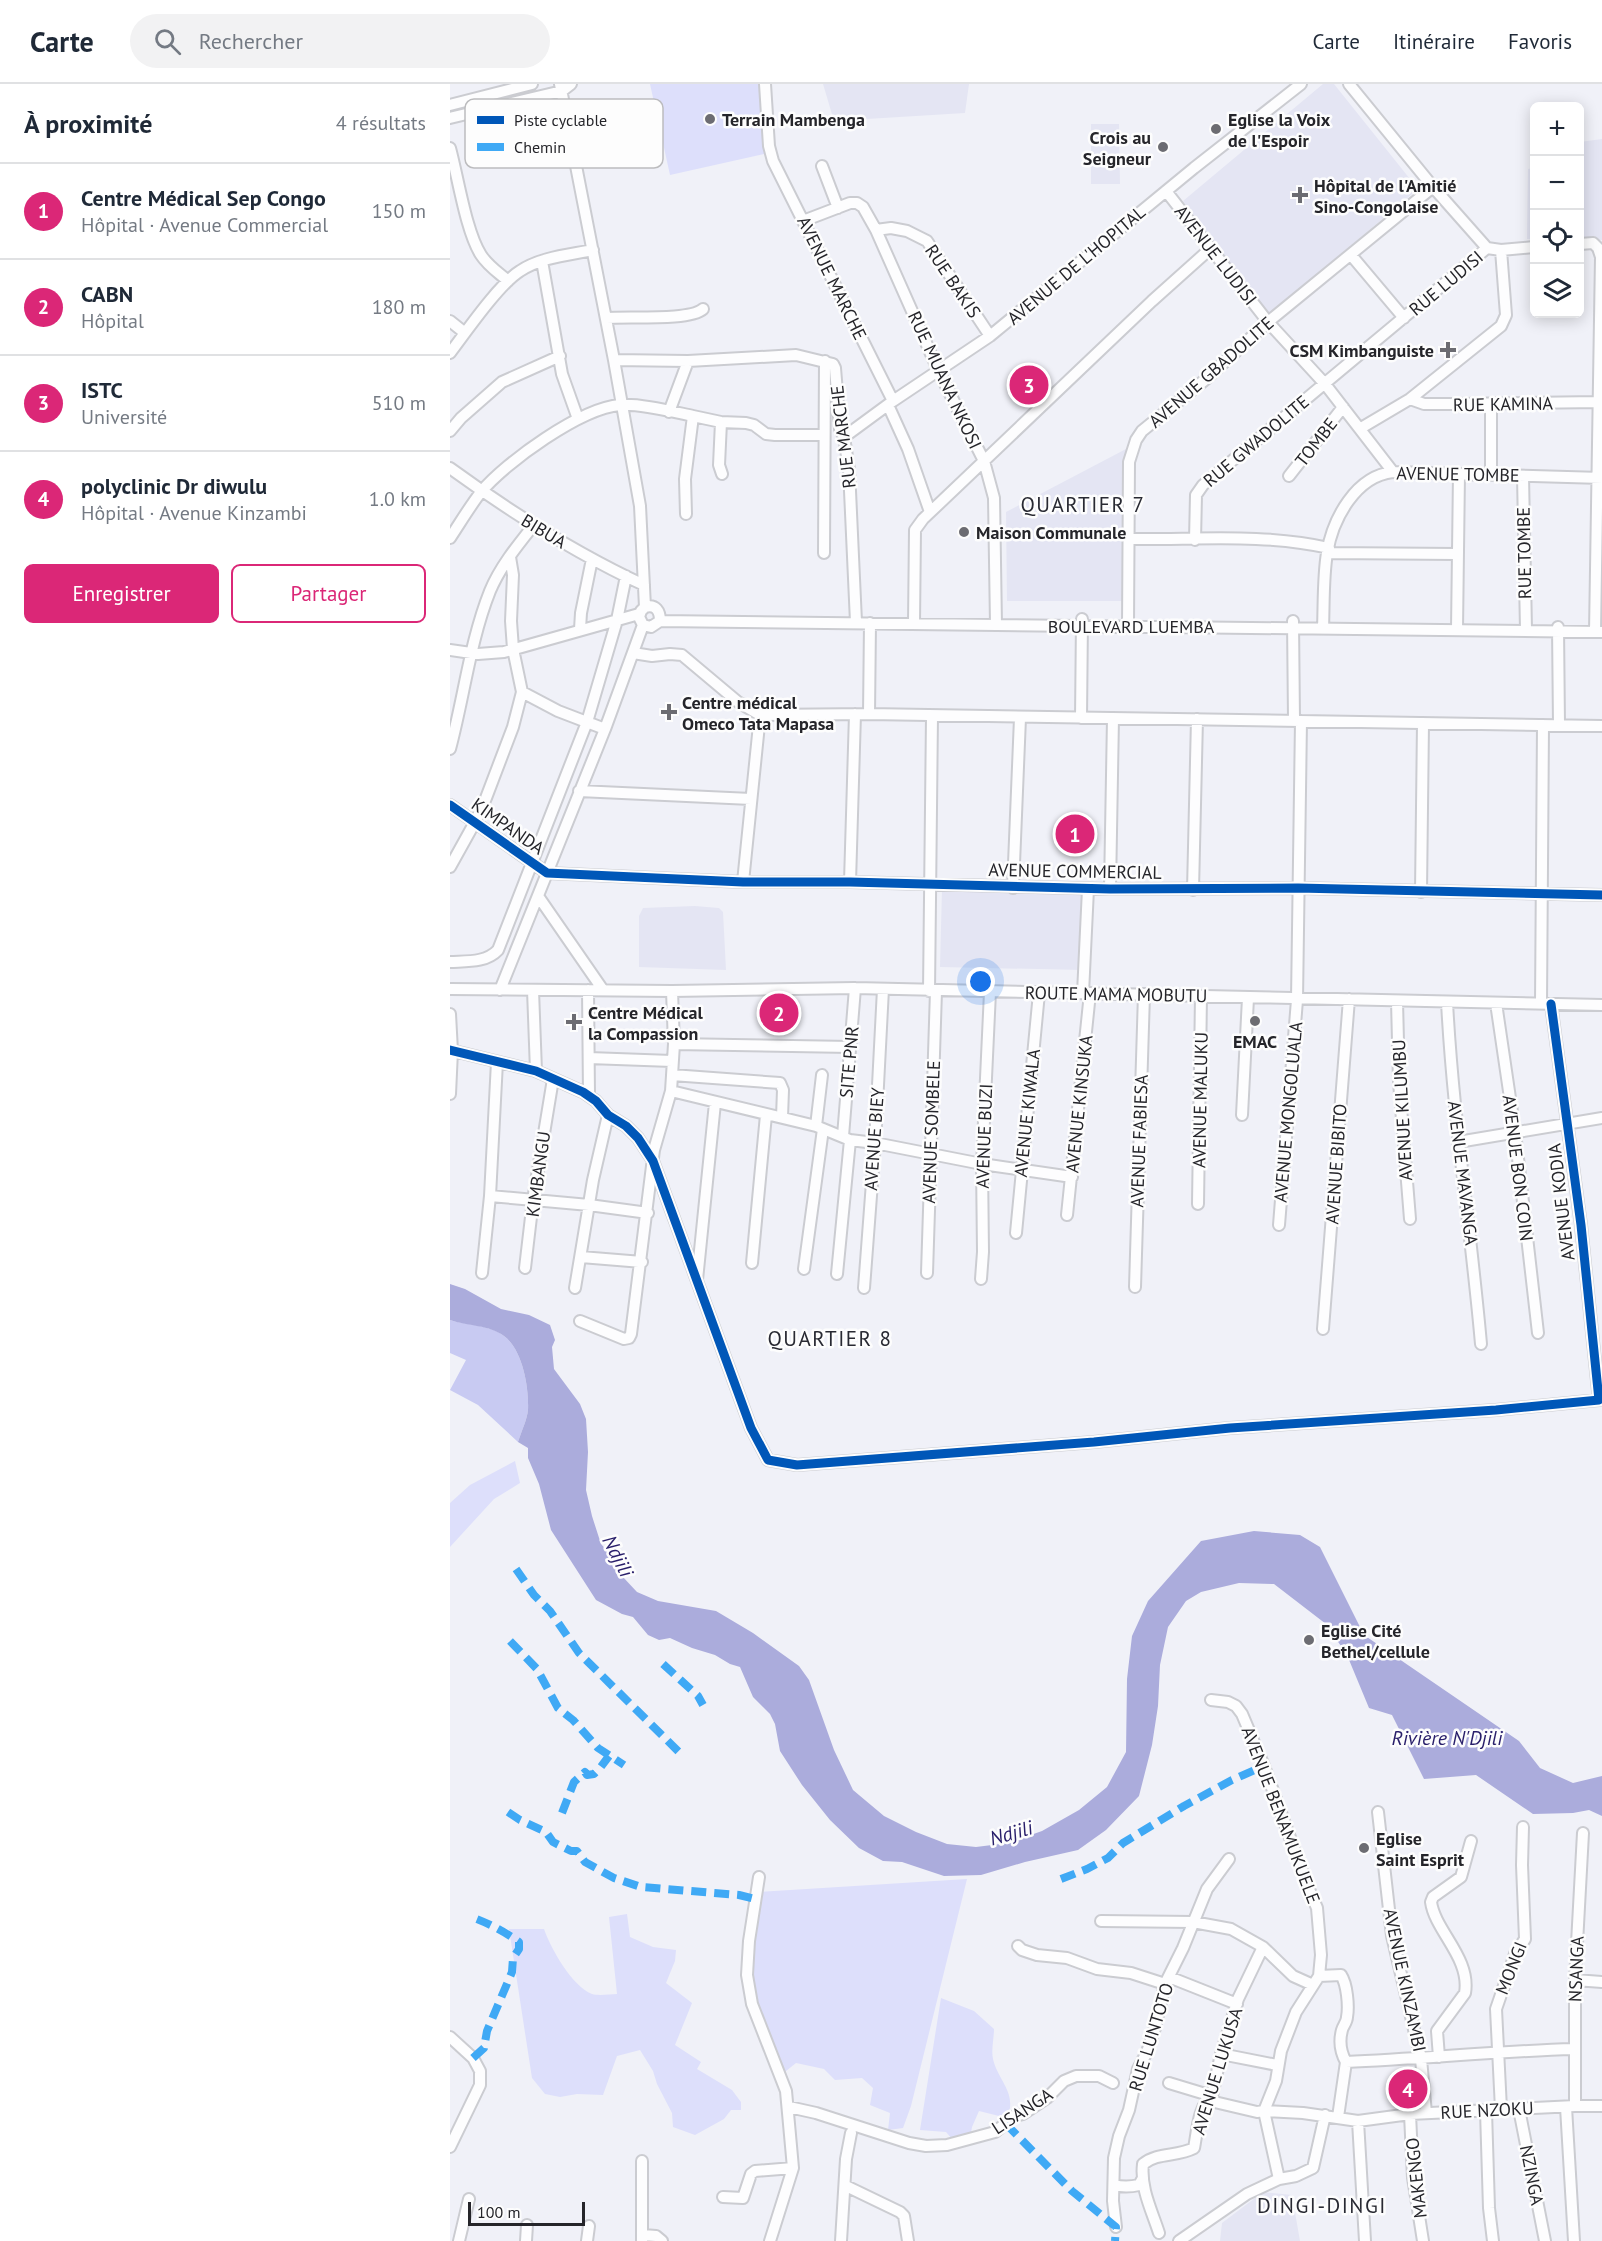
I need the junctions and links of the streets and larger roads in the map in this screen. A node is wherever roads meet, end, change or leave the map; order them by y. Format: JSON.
{"nodes":[{"id":1,"x":532,"y":84,"type":"edge"},
{"id":2,"x":571,"y":84,"type":"edge"},
{"id":3,"x":765,"y":84,"type":"edge"},
{"id":4,"x":1301,"y":84,"type":"edge"},
{"id":5,"x":1349,"y":84,"type":"edge"},
{"id":6,"x":561,"y":87,"type":"edge"},
{"id":7,"x":473,"y":99,"type":"edge"},
{"id":8,"x":518,"y":99,"type":"edge"},
{"id":9,"x":465,"y":101,"type":"edge"},
{"id":10,"x":450,"y":105,"type":"edge"},
{"id":11,"x":465,"y":114,"type":"edge"},
{"id":12,"x":450,"y":118,"type":"edge"},
{"id":13,"x":450,"y":148,"type":"edge"},
{"id":14,"x":822,"y":166,"type":"dead end"},
{"id":15,"x":577,"y":168,"type":"edge"},
{"id":16,"x":1433,"y":187,"type":"junction"},
{"id":17,"x":1166,"y":191,"type":"junction"},
{"id":18,"x":838,"y":208,"type":"junction"},
{"id":19,"x":804,"y":221,"type":"junction"},
{"id":20,"x":876,"y":230,"type":"junction"},
{"id":21,"x":1584,"y":244,"type":"edge"},
{"id":22,"x":1530,"y":247,"type":"edge"},
{"id":23,"x":1487,"y":248,"type":"junction"},
{"id":24,"x":1210,"y":249,"type":"junction"},
{"id":25,"x":593,"y":250,"type":"junction"},
{"id":26,"x":1501,"y":250,"type":"junction"},
{"id":27,"x":1351,"y":255,"type":"junction"},
{"id":28,"x":1601,"y":257,"type":"edge"},
{"id":29,"x":542,"y":261,"type":"junction"},
{"id":30,"x":508,"y":281,"type":"junction"},
{"id":31,"x":703,"y":309,"type":"dead end"},
{"id":32,"x":1600,"y":315,"type":"edge"},
{"id":33,"x":606,"y":318,"type":"junction"},
{"id":34,"x":1404,"y":318,"type":"junction"},
{"id":35,"x":450,"y":321,"type":"edge"},
{"id":36,"x":1268,"y":322,"type":"junction"},
{"id":37,"x":465,"y":333,"type":"junction"},
{"id":38,"x":990,"y":336,"type":"junction"},
{"id":39,"x":450,"y":353,"type":"edge"},
{"id":40,"x":560,"y":356,"type":"junction"},
{"id":41,"x":614,"y":360,"type":"junction"},
{"id":42,"x":688,"y":361,"type":"junction"},
{"id":43,"x":825,"y":361,"type":"junction"},
{"id":44,"x":939,"y":372,"type":"junction"},
{"id":45,"x":1600,"y":375,"type":"edge"},
{"id":46,"x":1325,"y":384,"type":"junction"},
{"id":47,"x":1410,"y":399,"type":"junction"},
{"id":48,"x":1598,"y":402,"type":"junction"},
{"id":49,"x":890,"y":403,"type":"junction"},
{"id":50,"x":622,"y":405,"type":"junction"},
{"id":51,"x":1491,"y":405,"type":"junction"},
{"id":52,"x":1343,"y":407,"type":"junction"},
{"id":53,"x":669,"y":412,"type":"junction"},
{"id":54,"x":693,"y":416,"type":"junction"},
{"id":55,"x":578,"y":419,"type":"junction"},
{"id":56,"x":720,"y":422,"type":"junction"},
{"id":57,"x":1361,"y":428,"type":"junction"},
{"id":58,"x":450,"y":431,"type":"edge"},
{"id":59,"x":824,"y":435,"type":"junction"},
{"id":60,"x":844,"y":437,"type":"junction"},
{"id":61,"x":984,"y":461,"type":"junction"},
{"id":62,"x":450,"y":468,"type":"edge"},
{"id":63,"x":1393,"y":472,"type":"junction"},
{"id":64,"x":722,"y":474,"type":"dead end"},
{"id":65,"x":1459,"y":474,"type":"junction"},
{"id":66,"x":1491,"y":475,"type":"junction"},
{"id":67,"x":1289,"y":476,"type":"dead end"},
{"id":68,"x":1523,"y":476,"type":"junction"},
{"id":69,"x":1600,"y":478,"type":"edge"},
{"id":70,"x":482,"y":491,"type":"junction"},
{"id":71,"x":930,"y":512,"type":"junction"},
{"id":72,"x":686,"y":514,"type":"dead end"},
{"id":73,"x":533,"y":526,"type":"junction"},
{"id":74,"x":450,"y":538,"type":"edge"},
{"id":75,"x":1129,"y":539,"type":"junction"},
{"id":76,"x":1195,"y":540,"type":"junction"},
{"id":77,"x":1328,"y":551,"type":"junction"},
{"id":78,"x":824,"y":553,"type":"dead end"},
{"id":79,"x":1456,"y":554,"type":"junction"},
{"id":80,"x":510,"y":557,"type":"junction"},
{"id":81,"x":592,"y":559,"type":"junction"},
{"id":82,"x":626,"y":576,"type":"junction"},
{"id":83,"x":644,"y":585,"type":"junction"},
{"id":84,"x":642,"y":610,"type":"junction"},
{"id":85,"x":660,"y":617,"type":"junction"},
{"id":86,"x":855,"y":619,"type":"junction"},
{"id":87,"x":913,"y":619,"type":"junction"},
{"id":88,"x":617,"y":620,"type":"junction"},
{"id":89,"x":996,"y":621,"type":"junction"},
{"id":90,"x":870,"y":622,"type":"junction"},
{"id":91,"x":1082,"y":622,"type":"junction"},
{"id":92,"x":1128,"y":623,"type":"junction"},
{"id":93,"x":1293,"y":624,"type":"junction"},
{"id":94,"x":1323,"y":624,"type":"junction"},
{"id":95,"x":644,"y":625,"type":"junction"},
{"id":96,"x":1457,"y":626,"type":"junction"},
{"id":97,"x":1526,"y":627,"type":"junction"},
{"id":98,"x":1558,"y":628,"type":"junction"},
{"id":99,"x":1599,"y":628,"type":"edge"},
{"id":100,"x":580,"y":629,"type":"junction"},
{"id":101,"x":513,"y":649,"type":"junction"},
{"id":102,"x":450,"y":650,"type":"edge"},
{"id":103,"x":472,"y":653,"type":"junction"},
{"id":104,"x":633,"y":653,"type":"junction"},
{"id":105,"x":522,"y":692,"type":"junction"},
{"id":106,"x":855,"y":714,"type":"junction"},
{"id":107,"x":868,"y":714,"type":"junction"},
{"id":108,"x":760,"y":715,"type":"junction"},
{"id":109,"x":932,"y":716,"type":"junction"},
{"id":110,"x":1020,"y":717,"type":"junction"},
{"id":111,"x":1081,"y":718,"type":"junction"},
{"id":112,"x":1113,"y":718,"type":"junction"},
{"id":113,"x":1197,"y":719,"type":"junction"},
{"id":114,"x":1297,"y":720,"type":"junction"},
{"id":115,"x":587,"y":722,"type":"junction"},
{"id":116,"x":1423,"y":723,"type":"junction"},
{"id":117,"x":1543,"y":725,"type":"junction"},
{"id":118,"x":1558,"y":725,"type":"junction"},
{"id":119,"x":1602,"y":726,"type":"edge"},
{"id":120,"x":605,"y":729,"type":"junction"},
{"id":121,"x":450,"y":748,"type":"edge"},
{"id":122,"x":579,"y":792,"type":"junction"},
{"id":123,"x":751,"y":799,"type":"junction"},
{"id":124,"x":450,"y":805,"type":"edge"},
{"id":125,"x":475,"y":822,"type":"junction"},
{"id":126,"x":532,"y":863,"type":"junction"},
{"id":127,"x":450,"y":866,"type":"edge"},
{"id":128,"x":546,"y":873,"type":"junction"},
{"id":129,"x":743,"y":882,"type":"junction"},
{"id":130,"x":850,"y":882,"type":"junction"},
{"id":131,"x":932,"y":884,"type":"junction"},
{"id":132,"x":1013,"y":888,"type":"junction"},
{"id":133,"x":1298,"y":888,"type":"junction"},
{"id":134,"x":1088,"y":889,"type":"junction"},
{"id":135,"x":1110,"y":889,"type":"junction"},
{"id":136,"x":1193,"y":890,"type":"junction"},
{"id":137,"x":1421,"y":892,"type":"junction"},
{"id":138,"x":1542,"y":893,"type":"junction"},
{"id":139,"x":1602,"y":895,"type":"edge"},
{"id":140,"x":538,"y":896,"type":"junction"},
{"id":141,"x":450,"y":962,"type":"edge"},
{"id":142,"x":450,"y":988,"type":"edge"},
{"id":143,"x":855,"y":988,"type":"junction"},
{"id":144,"x":883,"y":989,"type":"junction"},
{"id":145,"x":500,"y":990,"type":"junction"},
{"id":146,"x":533,"y":990,"type":"junction"},
{"id":147,"x":588,"y":990,"type":"junction"},
{"id":148,"x":603,"y":990,"type":"junction"},
{"id":149,"x":672,"y":991,"type":"junction"},
{"id":150,"x":932,"y":991,"type":"junction"},
{"id":151,"x":990,"y":992,"type":"junction"},
{"id":152,"x":1039,"y":993,"type":"junction"},
{"id":153,"x":1086,"y":993,"type":"junction"},
{"id":154,"x":1144,"y":994,"type":"junction"},
{"id":155,"x":1202,"y":996,"type":"junction"},
{"id":156,"x":1248,"y":998,"type":"junction"},
{"id":157,"x":1348,"y":999,"type":"junction"},
{"id":158,"x":1297,"y":1000,"type":"junction"},
{"id":159,"x":1397,"y":1001,"type":"junction"},
{"id":160,"x":1447,"y":1002,"type":"junction"},
{"id":161,"x":1496,"y":1003,"type":"junction"},
{"id":162,"x":1546,"y":1004,"type":"junction"},
{"id":163,"x":1602,"y":1005,"type":"edge"},
{"id":164,"x":450,"y":1014,"type":"edge"},
{"id":165,"x":674,"y":1044,"type":"junction"},
{"id":166,"x":851,"y":1047,"type":"junction"},
{"id":167,"x":451,"y":1050,"type":"edge"},
{"id":168,"x":589,"y":1058,"type":"junction"},
{"id":169,"x":672,"y":1061,"type":"junction"},
{"id":170,"x":496,"y":1062,"type":"junction"},
{"id":171,"x":536,"y":1071,"type":"junction"},
{"id":172,"x":451,"y":1074,"type":"edge"},
{"id":173,"x":672,"y":1075,"type":"junction"},
{"id":174,"x":822,"y":1075,"type":"dead end"},
{"id":175,"x":553,"y":1079,"type":"junction"},
{"id":176,"x":671,"y":1091,"type":"junction"},
{"id":177,"x":450,"y":1094,"type":"edge"},
{"id":178,"x":589,"y":1095,"type":"junction"},
{"id":179,"x":714,"y":1103,"type":"junction"},
{"id":180,"x":766,"y":1114,"type":"junction"},
{"id":181,"x":608,"y":1115,"type":"junction"},
{"id":182,"x":1242,"y":1115,"type":"dead end"},
{"id":183,"x":782,"y":1117,"type":"junction"},
{"id":184,"x":1602,"y":1118,"type":"edge"},
{"id":185,"x":1568,"y":1123,"type":"junction"},
{"id":186,"x":820,"y":1128,"type":"junction"},
{"id":187,"x":1515,"y":1132,"type":"junction"},
{"id":188,"x":846,"y":1138,"type":"junction"},
{"id":189,"x":1458,"y":1142,"type":"junction"},
{"id":190,"x":875,"y":1143,"type":"junction"},
{"id":191,"x":929,"y":1155,"type":"junction"},
{"id":192,"x":653,"y":1161,"type":"junction"},
{"id":193,"x":982,"y":1164,"type":"junction"},
{"id":194,"x":1021,"y":1171,"type":"junction"},
{"id":195,"x":1072,"y":1177,"type":"junction"},
{"id":196,"x":490,"y":1196,"type":"junction"},
{"id":197,"x":533,"y":1200,"type":"junction"},
{"id":198,"x":1198,"y":1204,"type":"dead end"},
{"id":199,"x":589,"y":1205,"type":"junction"},
{"id":200,"x":648,"y":1213,"type":"junction"},
{"id":201,"x":1067,"y":1215,"type":"dead end"},
{"id":202,"x":1410,"y":1219,"type":"dead end"},
{"id":203,"x":1279,"y":1225,"type":"dead end"},
{"id":204,"x":1016,"y":1233,"type":"dead end"},
{"id":205,"x":581,"y":1257,"type":"junction"},
{"id":206,"x":642,"y":1262,"type":"junction"},
{"id":207,"x":753,"y":1263,"type":"dead end"},
{"id":208,"x":525,"y":1268,"type":"dead end"},
{"id":209,"x":804,"y":1269,"type":"dead end"},
{"id":210,"x":482,"y":1273,"type":"dead end"},
{"id":211,"x":927,"y":1273,"type":"dead end"},
{"id":212,"x":837,"y":1274,"type":"dead end"},
{"id":213,"x":981,"y":1279,"type":"dead end"},
{"id":214,"x":696,"y":1283,"type":"junction"},
{"id":215,"x":1135,"y":1287,"type":"dead end"},
{"id":216,"x":575,"y":1288,"type":"dead end"},
{"id":217,"x":864,"y":1288,"type":"dead end"},
{"id":218,"x":580,"y":1322,"type":"dead end"},
{"id":219,"x":1323,"y":1329,"type":"dead end"},
{"id":220,"x":1538,"y":1333,"type":"dead end"},
{"id":221,"x":1481,"y":1344,"type":"dead end"},
{"id":222,"x":1600,"y":1400,"type":"edge"},
{"id":223,"x":1211,"y":1700,"type":"dead end"},
{"id":224,"x":1378,"y":1812,"type":"dead end"},
{"id":225,"x":1523,"y":1827,"type":"dead end"},
{"id":226,"x":1583,"y":1833,"type":"dead end"},
{"id":227,"x":1471,"y":1840,"type":"dead end"},
{"id":228,"x":1230,"y":1859,"type":"dead end"},
{"id":229,"x":759,"y":1876,"type":"dead end"},
{"id":230,"x":1101,"y":1921,"type":"dead end"},
{"id":231,"x":1193,"y":1922,"type":"junction"},
{"id":232,"x":1018,"y":1946,"type":"dead end"},
{"id":233,"x":1263,"y":1947,"type":"junction"},
{"id":234,"x":1167,"y":1980,"type":"junction"},
{"id":235,"x":1575,"y":1980,"type":"junction"},
{"id":236,"x":1316,"y":1981,"type":"junction"},
{"id":237,"x":1602,"y":1982,"type":"edge"},
{"id":238,"x":1237,"y":2004,"type":"junction"},
{"id":239,"x":450,"y":2037,"type":"edge"},
{"id":240,"x":1574,"y":2049,"type":"junction"},
{"id":241,"x":1497,"y":2052,"type":"junction"},
{"id":242,"x":1221,"y":2054,"type":"junction"},
{"id":243,"x":1439,"y":2057,"type":"junction"},
{"id":244,"x":1421,"y":2059,"type":"junction"},
{"id":245,"x":1346,"y":2062,"type":"junction"},
{"id":246,"x":1277,"y":2065,"type":"junction"},
{"id":247,"x":1113,"y":2083,"type":"dead end"},
{"id":248,"x":1169,"y":2083,"type":"dead end"},
{"id":249,"x":1209,"y":2098,"type":"junction"},
{"id":250,"x":1570,"y":2106,"type":"junction"},
{"id":251,"x":1602,"y":2106,"type":"edge"},
{"id":252,"x":789,"y":2107,"type":"junction"},
{"id":253,"x":1501,"y":2109,"type":"junction"},
{"id":254,"x":1519,"y":2109,"type":"junction"},
{"id":255,"x":1486,"y":2110,"type":"junction"},
{"id":256,"x":1264,"y":2111,"type":"junction"},
{"id":257,"x":1426,"y":2113,"type":"junction"},
{"id":258,"x":1410,"y":2114,"type":"junction"},
{"id":259,"x":1325,"y":2115,"type":"junction"},
{"id":260,"x":1338,"y":2117,"type":"junction"},
{"id":261,"x":1358,"y":2121,"type":"junction"},
{"id":262,"x":851,"y":2133,"type":"dead end"},
{"id":263,"x":450,"y":2147,"type":"edge"},
{"id":264,"x":642,"y":2161,"type":"dead end"},
{"id":265,"x":793,"y":2168,"type":"junction"},
{"id":266,"x":1143,"y":2178,"type":"junction"},
{"id":267,"x":1279,"y":2179,"type":"junction"},
{"id":268,"x":1114,"y":2185,"type":"junction"},
{"id":269,"x":846,"y":2186,"type":"junction"},
{"id":270,"x":723,"y":2197,"type":"dead end"},
{"id":271,"x":469,"y":2199,"type":"dead end"},
{"id":272,"x":527,"y":2225,"type":"dead end"},
{"id":273,"x":589,"y":2226,"type":"dead end"},
{"id":274,"x":1116,"y":2227,"type":"dead end"},
{"id":275,"x":1159,"y":2233,"type":"dead end"},
{"id":276,"x":642,"y":2238,"type":"edge"},
{"id":277,"x":459,"y":2241,"type":"edge"},
{"id":278,"x":526,"y":2241,"type":"edge"},
{"id":279,"x":587,"y":2241,"type":"edge"},
{"id":280,"x":662,"y":2241,"type":"edge"},
{"id":281,"x":770,"y":2241,"type":"edge"},
{"id":282,"x":842,"y":2241,"type":"edge"},
{"id":283,"x":908,"y":2241,"type":"edge"},
{"id":284,"x":1179,"y":2241,"type":"edge"},
{"id":285,"x":1365,"y":2241,"type":"edge"},
{"id":286,"x":1423,"y":2241,"type":"edge"},
{"id":287,"x":1493,"y":2241,"type":"edge"},
{"id":288,"x":1545,"y":2241,"type":"edge"},
{"id":289,"x":1574,"y":2241,"type":"edge"}],
"edges":[{"from":1,"to":7,"type":"street"},
{"from":2,"to":6,"type":"street"},
{"from":3,"to":19,"type":"street","name":"AVENUE MARCHE"},
{"from":4,"to":17,"type":"street","name":"AVENUE DE L'HOPITAL"},
{"from":5,"to":16,"type":"street"},
{"from":6,"to":8,"type":"street"},
{"from":9,"to":10,"type":"street"},
{"from":11,"to":12,"type":"street"},
{"from":13,"to":30,"type":"street"},
{"from":14,"to":18,"type":"street"},
{"from":15,"to":25,"type":"street"},
{"from":16,"to":23,"type":"street"},
{"from":16,"to":27,"type":"street","name":"AVENUE GBADOLITE"},
{"from":17,"to":24,"type":"street","name":"AVENUE LUDISI"},
{"from":17,"to":38,"type":"street","name":"AVENUE DE L'HOPITAL"},
{"from":18,"to":19,"type":"street","name":"RUE MUANA NKOSI"},
{"from":18,"to":20,"type":"street","name":"RUE MUANA NKOSI"},
{"from":19,"to":49,"type":"street","name":"AVENUE MARCHE"},
{"from":20,"to":38,"type":"street","name":"RUE BAKIS"},
{"from":20,"to":44,"type":"street","name":"RUE MUANA NKOSI"},
{"from":21,"to":28,"type":"street"},
{"from":22,"to":26,"type":"street"},
{"from":23,"to":26,"type":"street"},
{"from":23,"to":34,"type":"street","name":"RUE LUDISI"},
{"from":24,"to":36,"type":"street","name":"AVENUE LUDISI"},
{"from":24,"to":61,"type":"street"},
{"from":25,"to":29,"type":"street"},
{"from":25,"to":33,"type":"street"},
{"from":26,"to":47,"type":"street"},
{"from":27,"to":34,"type":"street","name":"RUE LUDISI"},
{"from":27,"to":36,"type":"street","name":"AVENUE GBADOLITE"},
{"from":28,"to":32,"type":"street"},
{"from":29,"to":30,"type":"street"},
{"from":29,"to":40,"type":"street"},
{"from":30,"to":37,"type":"street"},
{"from":31,"to":33,"type":"street"},
{"from":32,"to":45,"type":"street"},
{"from":33,"to":41,"type":"street"},
{"from":34,"to":46,"type":"street","name":"RUE LUDISI"},
{"from":35,"to":37,"type":"street"},
{"from":36,"to":46,"type":"street","name":"AVENUE LUDISI"},
{"from":36,"to":75,"type":"street","name":"AVENUE GBADOLITE"},
{"from":37,"to":39,"type":"street"},
{"from":38,"to":44,"type":"street","name":"AVENUE DE L'HOPITAL"},
{"from":40,"to":55,"type":"street"},
{"from":40,"to":58,"type":"street"},
{"from":41,"to":42,"type":"street","name":"RUE MARCHE"},
{"from":41,"to":50,"type":"street"},
{"from":42,"to":43,"type":"street","name":"RUE MARCHE"},
{"from":42,"to":53,"type":"street"},
{"from":43,"to":59,"type":"street"},
{"from":43,"to":60,"type":"street","name":"RUE MARCHE"},
{"from":44,"to":49,"type":"street","name":"AVENUE DE L'HOPITAL"},
{"from":44,"to":61,"type":"street","name":"RUE MUANA NKOSI"},
{"from":45,"to":48,"type":"street"},
{"from":46,"to":52,"type":"street","name":"AVENUE LUDISI"},
{"from":46,"to":76,"type":"street","name":"RUE GWADOLITE"},
{"from":47,"to":51,"type":"street","name":"RUE KAMINA"},
{"from":47,"to":57,"type":"street"},
{"from":48,"to":51,"type":"street","name":"RUE KAMINA"},
{"from":48,"to":69,"type":"street"},
{"from":49,"to":60,"type":"street","name":"AVENUE DE L'HOPITAL"},
{"from":49,"to":71,"type":"street","name":"AVENUE MARCHE"},
{"from":50,"to":53,"type":"street"},
{"from":50,"to":55,"type":"street"},
{"from":50,"to":83,"type":"street"},
{"from":51,"to":66,"type":"street"},
{"from":52,"to":57,"type":"street","name":"AVENUE LUDISI"},
{"from":52,"to":67,"type":"street","name":"TOMBE"},
{"from":53,"to":54,"type":"street"},
{"from":54,"to":56,"type":"street"},
{"from":54,"to":72,"type":"street"},
{"from":55,"to":70,"type":"street"},
{"from":56,"to":59,"type":"street"},
{"from":56,"to":64,"type":"street"},
{"from":57,"to":63,"type":"street","name":"AVENUE LUDISI"},
{"from":59,"to":78,"type":"street"},
{"from":60,"to":86,"type":"street","name":"RUE MARCHE"},
{"from":61,"to":71,"type":"street"},
{"from":61,"to":89,"type":"street","name":"RUE MUANA NKOSI"},
{"from":62,"to":70,"type":"street","name":"BIBUA"},
{"from":63,"to":65,"type":"street","name":"AVENUE TOMBE"},
{"from":63,"to":77,"type":"street","name":"AVENUE TOMBE"},
{"from":65,"to":66,"type":"street","name":"AVENUE TOMBE"},
{"from":65,"to":79,"type":"street"},
{"from":66,"to":68,"type":"street","name":"AVENUE TOMBE"},
{"from":68,"to":69,"type":"street","name":"AVENUE TOMBE"},
{"from":68,"to":97,"type":"street","name":"RUE TOMBE"},
{"from":69,"to":99,"type":"street"},
{"from":70,"to":73,"type":"street","name":"BIBUA"},
{"from":70,"to":74,"type":"street"},
{"from":71,"to":87,"type":"street"},
{"from":73,"to":80,"type":"street"},
{"from":73,"to":81,"type":"street","name":"BIBUA"},
{"from":75,"to":76,"type":"street"},
{"from":75,"to":92,"type":"street","name":"AVENUE GBADOLITE"},
{"from":76,"to":77,"type":"street"},
{"from":77,"to":79,"type":"street"},
{"from":77,"to":94,"type":"street","name":"AVENUE TOMBE"},
{"from":79,"to":96,"type":"street"},
{"from":80,"to":101,"type":"street"},
{"from":80,"to":103,"type":"street"},
{"from":81,"to":82,"type":"street","name":"BIBUA"},
{"from":81,"to":100,"type":"street"},
{"from":82,"to":83,"type":"street","name":"BIBUA"},
{"from":82,"to":88,"type":"street"},
{"from":83,"to":84,"type":"street"},
{"from":84,"to":85,"type":"street"},
{"from":84,"to":88,"type":"street"},
{"from":84,"to":95,"type":"street"},
{"from":85,"to":86,"type":"street","name":"BOULEVARD LUEMBA"},
{"from":85,"to":95,"type":"street"},
{"from":86,"to":87,"type":"street","name":"BOULEVARD LUEMBA"},
{"from":86,"to":90,"type":"street","name":"BOULEVARD LUEMBA"},
{"from":87,"to":89,"type":"street","name":"BOULEVARD LUEMBA"},
{"from":87,"to":90,"type":"street","name":"BOULEVARD LUEMBA"},
{"from":88,"to":100,"type":"street"},
{"from":88,"to":115,"type":"street"},
{"from":89,"to":91,"type":"street","name":"BOULEVARD LUEMBA"},
{"from":90,"to":107,"type":"street"},
{"from":91,"to":92,"type":"street","name":"BOULEVARD LUEMBA"},
{"from":91,"to":111,"type":"street"},
{"from":92,"to":93,"type":"street","name":"BOULEVARD LUEMBA"},
{"from":93,"to":94,"type":"street","name":"BOULEVARD LUEMBA"},
{"from":93,"to":114,"type":"street","name":"AVENUE MONGOLUALA"},
{"from":94,"to":96,"type":"street","name":"BOULEVARD LUEMBA"},
{"from":95,"to":104,"type":"street"},
{"from":96,"to":97,"type":"street","name":"BOULEVARD LUEMBA"},
{"from":97,"to":98,"type":"street","name":"BOULEVARD LUEMBA"},
{"from":98,"to":99,"type":"street","name":"BOULEVARD LUEMBA"},
{"from":98,"to":118,"type":"street"},
{"from":100,"to":101,"type":"street"},
{"from":101,"to":103,"type":"street"},
{"from":101,"to":105,"type":"street"},
{"from":102,"to":103,"type":"street"},
{"from":103,"to":121,"type":"street"},
{"from":104,"to":108,"type":"street"},
{"from":104,"to":120,"type":"street"},
{"from":105,"to":115,"type":"street"},
{"from":105,"to":125,"type":"street"},
{"from":106,"to":107,"type":"street"},
{"from":106,"to":108,"type":"street"},
{"from":106,"to":130,"type":"street"},
{"from":107,"to":109,"type":"street"},
{"from":108,"to":123,"type":"street"},
{"from":109,"to":110,"type":"street"},
{"from":109,"to":131,"type":"street","name":"AVENUE SOMBELE"},
{"from":110,"to":111,"type":"street"},
{"from":110,"to":132,"type":"street"},
{"from":111,"to":112,"type":"street"},
{"from":112,"to":113,"type":"street"},
{"from":112,"to":135,"type":"street"},
{"from":113,"to":114,"type":"street"},
{"from":113,"to":136,"type":"street"},
{"from":114,"to":116,"type":"street"},
{"from":114,"to":133,"type":"street","name":"AVENUE MONGOLUALA"},
{"from":115,"to":120,"type":"street"},
{"from":115,"to":126,"type":"street"},
{"from":116,"to":117,"type":"street"},
{"from":116,"to":137,"type":"street"},
{"from":117,"to":118,"type":"street"},
{"from":117,"to":138,"type":"street","name":"AVENUE KODIA"},
{"from":118,"to":119,"type":"street"},
{"from":120,"to":122,"type":"street"},
{"from":122,"to":123,"type":"street"},
{"from":122,"to":128,"type":"street"},
{"from":123,"to":129,"type":"street"},
{"from":124,"to":125,"type":"street","name":"KIMPANDA"},
{"from":125,"to":126,"type":"street","name":"KIMPANDA"},
{"from":125,"to":127,"type":"street"},
{"from":126,"to":128,"type":"street","name":"KIMPANDA"},
{"from":126,"to":141,"type":"street"},
{"from":128,"to":129,"type":"street","name":"AVENUE COMMERCIAL"},
{"from":128,"to":140,"type":"street"},
{"from":129,"to":130,"type":"street","name":"AVENUE COMMERCIAL"},
{"from":130,"to":131,"type":"street","name":"AVENUE COMMERCIAL"},
{"from":131,"to":132,"type":"street","name":"AVENUE COMMERCIAL"},
{"from":131,"to":150,"type":"street","name":"AVENUE SOMBELE"},
{"from":132,"to":134,"type":"street","name":"AVENUE COMMERCIAL"},
{"from":133,"to":136,"type":"street","name":"AVENUE COMMERCIAL"},
{"from":133,"to":137,"type":"street","name":"AVENUE COMMERCIAL"},
{"from":133,"to":158,"type":"street","name":"AVENUE MONGOLUALA"},
{"from":134,"to":135,"type":"street","name":"AVENUE COMMERCIAL"},
{"from":134,"to":153,"type":"street","name":"AVENUE KINSUKA"},
{"from":135,"to":136,"type":"street","name":"AVENUE COMMERCIAL"},
{"from":137,"to":138,"type":"street","name":"AVENUE COMMERCIAL"},
{"from":138,"to":139,"type":"street","name":"AVENUE COMMERCIAL"},
{"from":138,"to":162,"type":"street","name":"AVENUE KODIA"},
{"from":140,"to":145,"type":"street"},
{"from":140,"to":148,"type":"street"},
{"from":142,"to":145,"type":"street","name":"ROUTE MAMA MOBUTU"},
{"from":143,"to":144,"type":"street","name":"ROUTE MAMA MOBUTU"},
{"from":143,"to":149,"type":"street","name":"ROUTE MAMA MOBUTU"},
{"from":143,"to":166,"type":"street","name":"SITE PNR"},
{"from":144,"to":150,"type":"street","name":"ROUTE MAMA MOBUTU"},
{"from":144,"to":190,"type":"street","name":"AVENUE BIEY"},
{"from":145,"to":146,"type":"street","name":"ROUTE MAMA MOBUTU"},
{"from":146,"to":147,"type":"street","name":"ROUTE MAMA MOBUTU"},
{"from":146,"to":171,"type":"street"},
{"from":147,"to":148,"type":"street","name":"ROUTE MAMA MOBUTU"},
{"from":147,"to":168,"type":"street"},
{"from":148,"to":149,"type":"street","name":"ROUTE MAMA MOBUTU"},
{"from":149,"to":165,"type":"street"},
{"from":150,"to":151,"type":"street","name":"ROUTE MAMA MOBUTU"},
{"from":150,"to":191,"type":"street","name":"AVENUE SOMBELE"},
{"from":151,"to":152,"type":"street","name":"ROUTE MAMA MOBUTU"},
{"from":151,"to":193,"type":"street","name":"AVENUE BUZI"},
{"from":152,"to":153,"type":"street","name":"ROUTE MAMA MOBUTU"},
{"from":152,"to":194,"type":"street","name":"AVENUE KIWALA"},
{"from":153,"to":154,"type":"street","name":"ROUTE MAMA MOBUTU"},
{"from":153,"to":195,"type":"street","name":"AVENUE KINSUKA"},
{"from":154,"to":155,"type":"street","name":"ROUTE MAMA MOBUTU"},
{"from":154,"to":215,"type":"street","name":"AVENUE FABIESA"},
{"from":155,"to":156,"type":"street","name":"ROUTE MAMA MOBUTU"},
{"from":155,"to":198,"type":"street","name":"AVENUE MALUKU"},
{"from":156,"to":158,"type":"street","name":"ROUTE MAMA MOBUTU"},
{"from":156,"to":182,"type":"street"},
{"from":157,"to":158,"type":"street","name":"ROUTE MAMA MOBUTU"},
{"from":157,"to":159,"type":"street","name":"ROUTE MAMA MOBUTU"},
{"from":157,"to":219,"type":"street","name":"AVENUE BIBITO"},
{"from":158,"to":203,"type":"street","name":"AVENUE MONGOLUALA"},
{"from":159,"to":160,"type":"street","name":"ROUTE MAMA MOBUTU"},
{"from":159,"to":202,"type":"street","name":"AVENUE KILUMBU"},
{"from":160,"to":161,"type":"street","name":"ROUTE MAMA MOBUTU"},
{"from":160,"to":189,"type":"street","name":"AVENUE MAVANGA"},
{"from":161,"to":162,"type":"street","name":"ROUTE MAMA MOBUTU"},
{"from":161,"to":187,"type":"street","name":"AVENUE BON COIN"},
{"from":162,"to":163,"type":"street","name":"ROUTE MAMA MOBUTU"},
{"from":162,"to":185,"type":"street","name":"AVENUE KODIA"},
{"from":164,"to":167,"type":"street"},
{"from":165,"to":166,"type":"street"},
{"from":165,"to":169,"type":"street"},
{"from":166,"to":188,"type":"street","name":"SITE PNR"},
{"from":167,"to":170,"type":"street"},
{"from":167,"to":172,"type":"street"},
{"from":168,"to":169,"type":"street"},
{"from":168,"to":178,"type":"street"},
{"from":169,"to":173,"type":"street"},
{"from":170,"to":171,"type":"street"},
{"from":170,"to":196,"type":"street"},
{"from":171,"to":175,"type":"street"},
{"from":172,"to":177,"type":"street"},
{"from":173,"to":176,"type":"street"},
{"from":173,"to":183,"type":"street"},
{"from":174,"to":186,"type":"street"},
{"from":175,"to":178,"type":"street"},
{"from":175,"to":197,"type":"street","name":"KIMBANGU"},
{"from":176,"to":179,"type":"street"},
{"from":176,"to":192,"type":"street"},
{"from":178,"to":181,"type":"street"},
{"from":179,"to":180,"type":"street"},
{"from":179,"to":214,"type":"street"},
{"from":180,"to":183,"type":"street"},
{"from":180,"to":207,"type":"street"},
{"from":181,"to":192,"type":"street"},
{"from":181,"to":199,"type":"street"},
{"from":183,"to":186,"type":"street"},
{"from":184,"to":185,"type":"street"},
{"from":185,"to":187,"type":"street"},
{"from":185,"to":222,"type":"street","name":"AVENUE KODIA"},
{"from":186,"to":188,"type":"street"},
{"from":186,"to":209,"type":"street"},
{"from":187,"to":189,"type":"street"},
{"from":187,"to":220,"type":"street","name":"AVENUE BON COIN"},
{"from":188,"to":190,"type":"street"},
{"from":188,"to":212,"type":"street","name":"SITE PNR"},
{"from":189,"to":221,"type":"street","name":"AVENUE MAVANGA"},
{"from":190,"to":191,"type":"street"},
{"from":190,"to":217,"type":"street","name":"AVENUE BIEY"},
{"from":191,"to":193,"type":"street"},
{"from":191,"to":211,"type":"street","name":"AVENUE SOMBELE"},
{"from":192,"to":200,"type":"street"},
{"from":192,"to":214,"type":"street"},
{"from":193,"to":194,"type":"street"},
{"from":193,"to":213,"type":"street","name":"AVENUE BUZI"},
{"from":194,"to":195,"type":"street"},
{"from":194,"to":204,"type":"street","name":"AVENUE KIWALA"},
{"from":195,"to":201,"type":"street","name":"AVENUE KINSUKA"},
{"from":196,"to":197,"type":"street"},
{"from":196,"to":210,"type":"street"},
{"from":197,"to":199,"type":"street"},
{"from":197,"to":208,"type":"street","name":"KIMBANGU"},
{"from":199,"to":200,"type":"street"},
{"from":199,"to":205,"type":"street"},
{"from":200,"to":206,"type":"street"},
{"from":205,"to":206,"type":"street"},
{"from":205,"to":216,"type":"street"},
{"from":206,"to":218,"type":"street"},
{"from":214,"to":222,"type":"street"},
{"from":223,"to":236,"type":"street","name":"AVENUE BENAMUKUELE"},
{"from":224,"to":244,"type":"street","name":"AVENUE KINZAMBI"},
{"from":225,"to":241,"type":"street","name":"MONGI"},
{"from":226,"to":235,"type":"street","name":"NSANGA"},
{"from":227,"to":243,"type":"street"},
{"from":228,"to":231,"type":"street","name":"RUE LUNTOTO"},
{"from":229,"to":252,"type":"street"},
{"from":230,"to":231,"type":"street"},
{"from":231,"to":233,"type":"street"},
{"from":231,"to":234,"type":"street","name":"RUE LUNTOTO"},
{"from":232,"to":234,"type":"street"},
{"from":233,"to":236,"type":"street"},
{"from":233,"to":238,"type":"street","name":"AVENUE LUKUSA"},
{"from":234,"to":238,"type":"street"},
{"from":234,"to":268,"type":"street","name":"RUE LUNTOTO"},
{"from":235,"to":237,"type":"street"},
{"from":235,"to":240,"type":"street","name":"NSANGA"},
{"from":236,"to":245,"type":"street"},
{"from":236,"to":246,"type":"street","name":"AVENUE BENAMUKUELE"},
{"from":238,"to":242,"type":"street","name":"AVENUE LUKUSA"},
{"from":239,"to":263,"type":"street"},
{"from":240,"to":241,"type":"street"},
{"from":240,"to":250,"type":"street","name":"NSANGA"},
{"from":241,"to":243,"type":"street"},
{"from":241,"to":253,"type":"street","name":"MONGI"},
{"from":242,"to":246,"type":"street"},
{"from":242,"to":249,"type":"street","name":"AVENUE LUKUSA"},
{"from":243,"to":244,"type":"street"},
{"from":244,"to":245,"type":"street"},
{"from":244,"to":257,"type":"street","name":"AVENUE KINZAMBI"},
{"from":245,"to":260,"type":"street"},
{"from":246,"to":256,"type":"street","name":"AVENUE BENAMUKUELE"},
{"from":247,"to":252,"type":"street","name":"LISANGA"},
{"from":248,"to":249,"type":"street","name":"RUE NZOKU"},
{"from":249,"to":256,"type":"street","name":"RUE NZOKU"},
{"from":249,"to":266,"type":"street","name":"AVENUE LUKUSA"},
{"from":250,"to":251,"type":"street","name":"RUE NZOKU"},
{"from":250,"to":254,"type":"street","name":"RUE NZOKU"},
{"from":250,"to":289,"type":"street","name":"NSANGA"},
{"from":252,"to":265,"type":"street"},
{"from":253,"to":254,"type":"street","name":"RUE NZOKU"},
{"from":253,"to":255,"type":"street","name":"RUE NZOKU"},
{"from":254,"to":288,"type":"street","name":"NZINGA"},
{"from":255,"to":257,"type":"street","name":"RUE NZOKU"},
{"from":255,"to":287,"type":"street"},
{"from":256,"to":259,"type":"street","name":"RUE NZOKU"},
{"from":256,"to":267,"type":"street"},
{"from":257,"to":258,"type":"street","name":"RUE NZOKU"},
{"from":258,"to":261,"type":"street","name":"RUE NZOKU"},
{"from":258,"to":286,"type":"street","name":"MAKENGO"},
{"from":259,"to":260,"type":"street","name":"RUE NZOKU"},
{"from":259,"to":267,"type":"street"},
{"from":260,"to":261,"type":"street","name":"RUE NZOKU"},
{"from":261,"to":285,"type":"street"},
{"from":262,"to":269,"type":"street"},
{"from":264,"to":276,"type":"street"},
{"from":265,"to":270,"type":"street"},
{"from":265,"to":281,"type":"street"},
{"from":266,"to":268,"type":"street"},
{"from":266,"to":275,"type":"street"},
{"from":267,"to":284,"type":"street"},
{"from":268,"to":274,"type":"street","name":"RUE LUNTOTO"},
{"from":269,"to":282,"type":"street"},
{"from":269,"to":283,"type":"street"},
{"from":271,"to":277,"type":"street"},
{"from":272,"to":278,"type":"street"},
{"from":273,"to":279,"type":"street"},
{"from":276,"to":280,"type":"street"}]}
